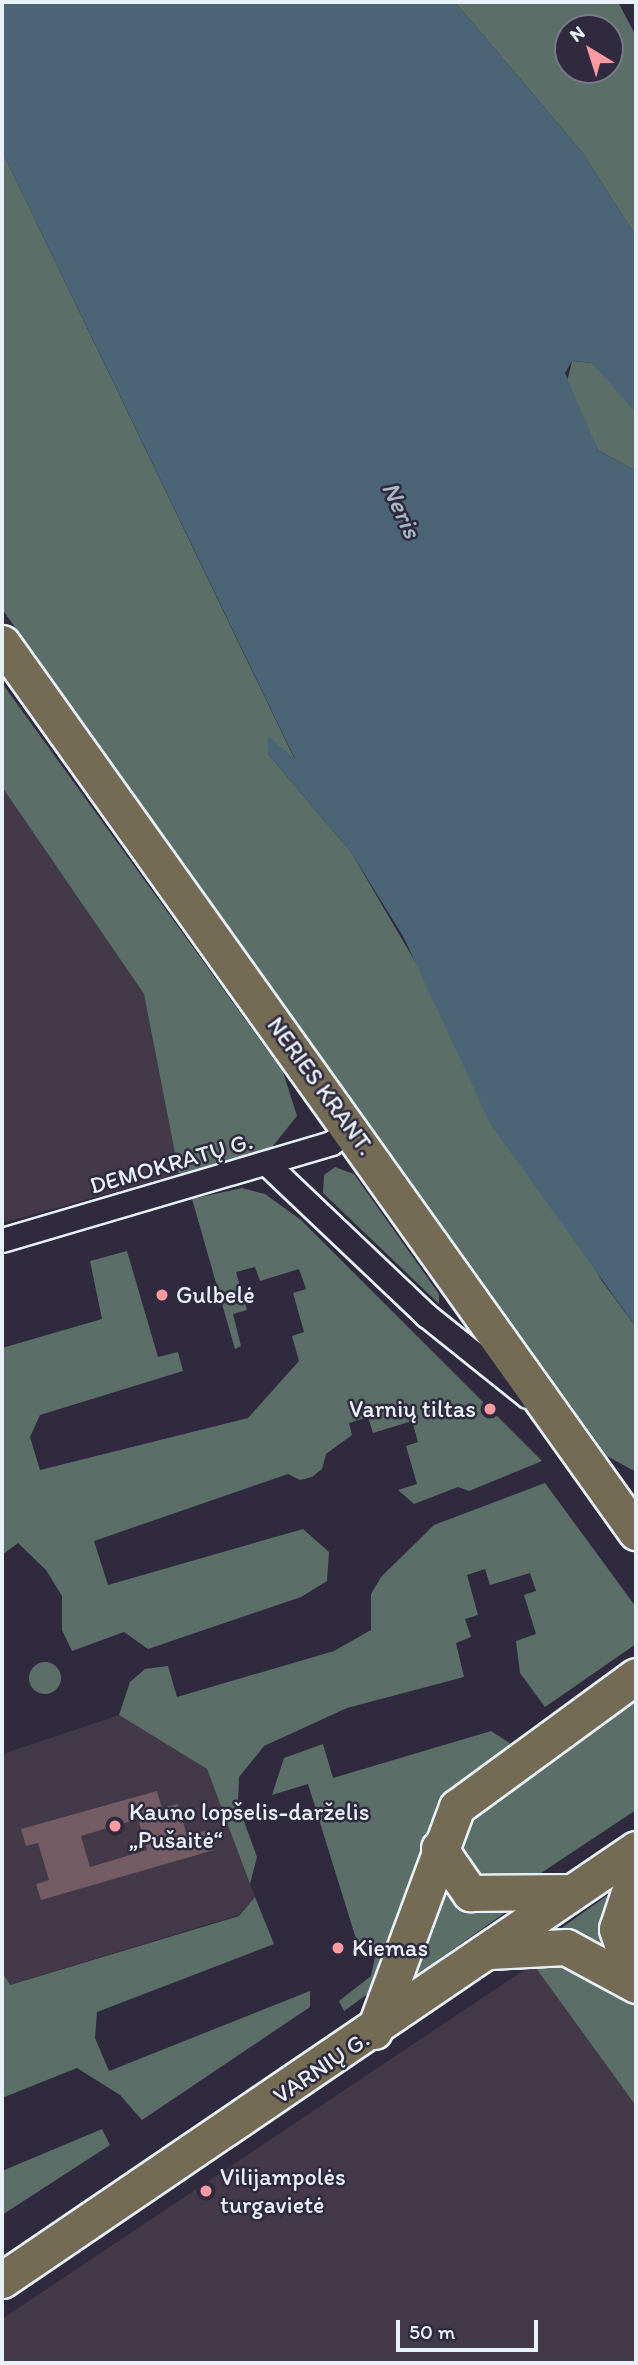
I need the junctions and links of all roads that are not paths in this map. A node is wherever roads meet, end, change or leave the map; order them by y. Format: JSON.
{"nodes":[{"id":1,"x":2,"y":643,"type":"edge"},
{"id":2,"x":351,"y":1129,"type":"junction"},
{"id":3,"x":266,"y":1163,"type":"junction"},
{"id":4,"x":2,"y":1240,"type":"edge"},
{"id":5,"x":562,"y":1424,"type":"junction"},
{"id":6,"x":636,"y":1532,"type":"edge"},
{"id":7,"x":636,"y":1676,"type":"edge"},
{"id":8,"x":439,"y":1848,"type":"junction"},
{"id":9,"x":636,"y":1849,"type":"edge"},
{"id":10,"x":636,"y":1871,"type":"edge"},
{"id":11,"x":575,"y":1892,"type":"junction"},
{"id":12,"x":490,"y":1951,"type":"junction"},
{"id":13,"x":636,"y":1984,"type":"edge"},
{"id":14,"x":374,"y":2031,"type":"junction"},
{"id":15,"x":2,"y":2280,"type":"edge"}],
"edges":[{"from":1,"to":2,"type":"main road","name":"NERIES KRANT."},
{"from":2,"to":3,"type":"street","name":"DEMOKRATŲ G."},
{"from":2,"to":5,"type":"main road","name":"NERIES KRANT."},
{"from":3,"to":4,"type":"street","name":"DEMOKRATŲ G."},
{"from":3,"to":5,"type":"street"},
{"from":5,"to":6,"type":"main road","name":"NERIES KRANT."},
{"from":7,"to":8,"type":"main road"},
{"from":8,"to":11,"type":"main road"},
{"from":8,"to":14,"type":"main road"},
{"from":9,"to":11,"type":"main road","name":"VARNIŲ G."},
{"from":10,"to":13,"type":"main road"},
{"from":11,"to":12,"type":"main road","name":"VARNIŲ G."},
{"from":12,"to":13,"type":"main road"},
{"from":12,"to":14,"type":"main road","name":"VARNIŲ G."},
{"from":14,"to":15,"type":"main road","name":"VARNIŲ G."}]}
